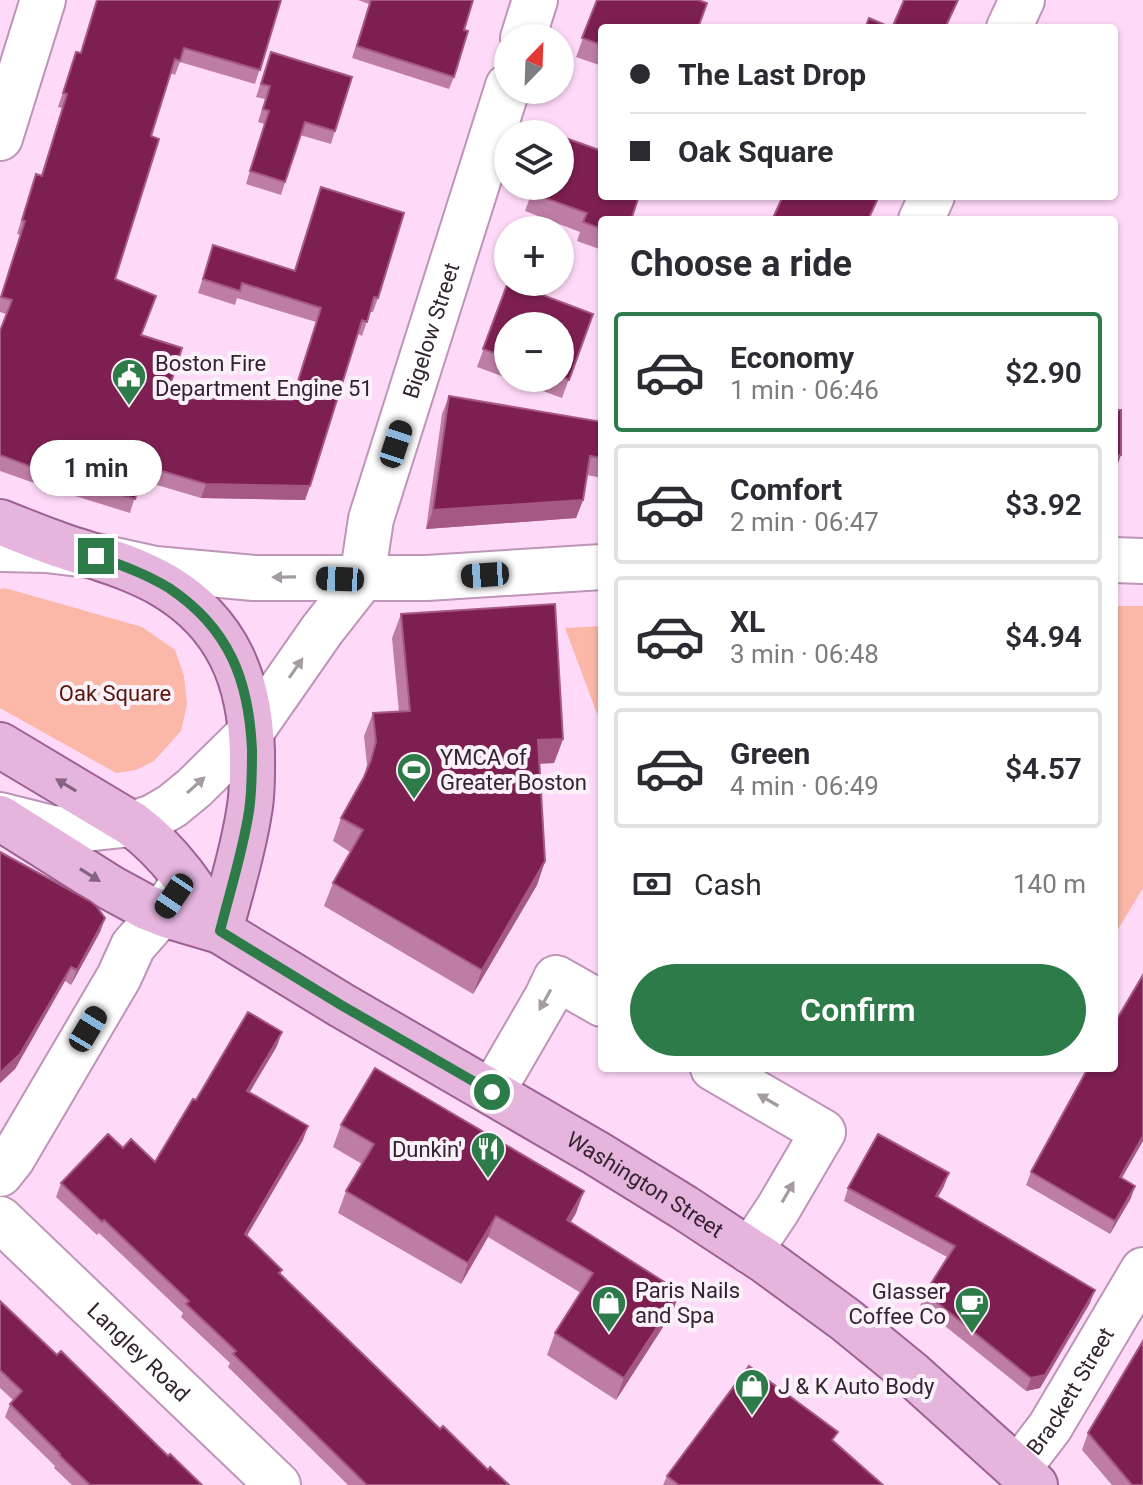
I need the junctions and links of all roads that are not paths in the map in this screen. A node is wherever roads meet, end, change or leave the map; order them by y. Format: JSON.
{"nodes":[{"id":1,"x":535,"y":0,"type":"edge"},
{"id":2,"x":1022,"y":0,"type":"edge"},
{"id":3,"x":36,"y":2,"type":"edge"},
{"id":4,"x":527,"y":24,"type":"edge"},
{"id":5,"x":1011,"y":24,"type":"edge"},
{"id":6,"x":502,"y":104,"type":"edge"},
{"id":7,"x":0,"y":138,"type":"edge"},
{"id":8,"x":0,"y":522,"type":"edge"},
{"id":9,"x":0,"y":549,"type":"edge"},
{"id":10,"x":96,"y":556,"type":"junction"},
{"id":11,"x":1118,"y":560,"type":"edge"},
{"id":12,"x":1143,"y":561,"type":"edge"},
{"id":13,"x":598,"y":567,"type":"edge"},
{"id":14,"x":362,"y":579,"type":"junction"},
{"id":15,"x":251,"y":732,"type":"junction"},
{"id":16,"x":0,"y":745,"type":"edge"},
{"id":17,"x":0,"y":816,"type":"edge"},
{"id":18,"x":132,"y":824,"type":"junction"},
{"id":19,"x":186,"y":878,"type":"junction"},
{"id":20,"x":162,"y":913,"type":"junction"},
{"id":21,"x":220,"y":931,"type":"junction"},
{"id":22,"x":598,"y":1002,"type":"edge"},
{"id":23,"x":720,"y":1072,"type":"edge"},
{"id":24,"x":492,"y":1092,"type":"junction"},
{"id":25,"x":0,"y":1174,"type":"edge"},
{"id":26,"x":0,"y":1219,"type":"edge"},
{"id":27,"x":750,"y":1251,"type":"junction"},
{"id":28,"x":1143,"y":1270,"type":"edge"},
{"id":29,"x":1026,"y":1477,"type":"edge"},
{"id":30,"x":278,"y":1485,"type":"edge"}],
"edges":[{"from":1,"to":4,"type":"street"},
{"from":2,"to":5,"type":"street"},
{"from":3,"to":7,"type":"street"},
{"from":6,"to":14,"type":"street","name":"Bigelow Street"},
{"from":8,"to":10,"type":"main road"},
{"from":9,"to":10,"type":"street"},
{"from":14,"to":10,"type":"street","one_way":true},
{"from":10,"to":15,"type":"main road"},
{"from":11,"to":12,"type":"street"},
{"from":13,"to":14,"type":"street"},
{"from":15,"to":14,"type":"street","one_way":true},
{"from":18,"to":15,"type":"street","one_way":true},
{"from":15,"to":21,"type":"main road"},
{"from":18,"to":16,"type":"main road","name":"Washington Street","one_way":true},
{"from":17,"to":18,"type":"street"},
{"from":17,"to":20,"type":"main road","name":"Washington Street","one_way":true},
{"from":18,"to":19,"type":"main road","name":"Washington Street"},
{"from":19,"to":20,"type":"street"},
{"from":19,"to":21,"type":"main road","name":"Washington Street"},
{"from":20,"to":21,"type":"main road","name":"Washington Street"},
{"from":20,"to":25,"type":"street"},
{"from":21,"to":24,"type":"main road","name":"Washington Street"},
{"from":22,"to":24,"type":"street","one_way":true},
{"from":27,"to":23,"type":"street","one_way":true},
{"from":24,"to":27,"type":"main road","name":"Washington Street"},
{"from":26,"to":30,"type":"street","name":"Langley Road"},
{"from":27,"to":29,"type":"main road","name":"Washington Street"},
{"from":28,"to":29,"type":"street","name":"Brackett Street"}]}
